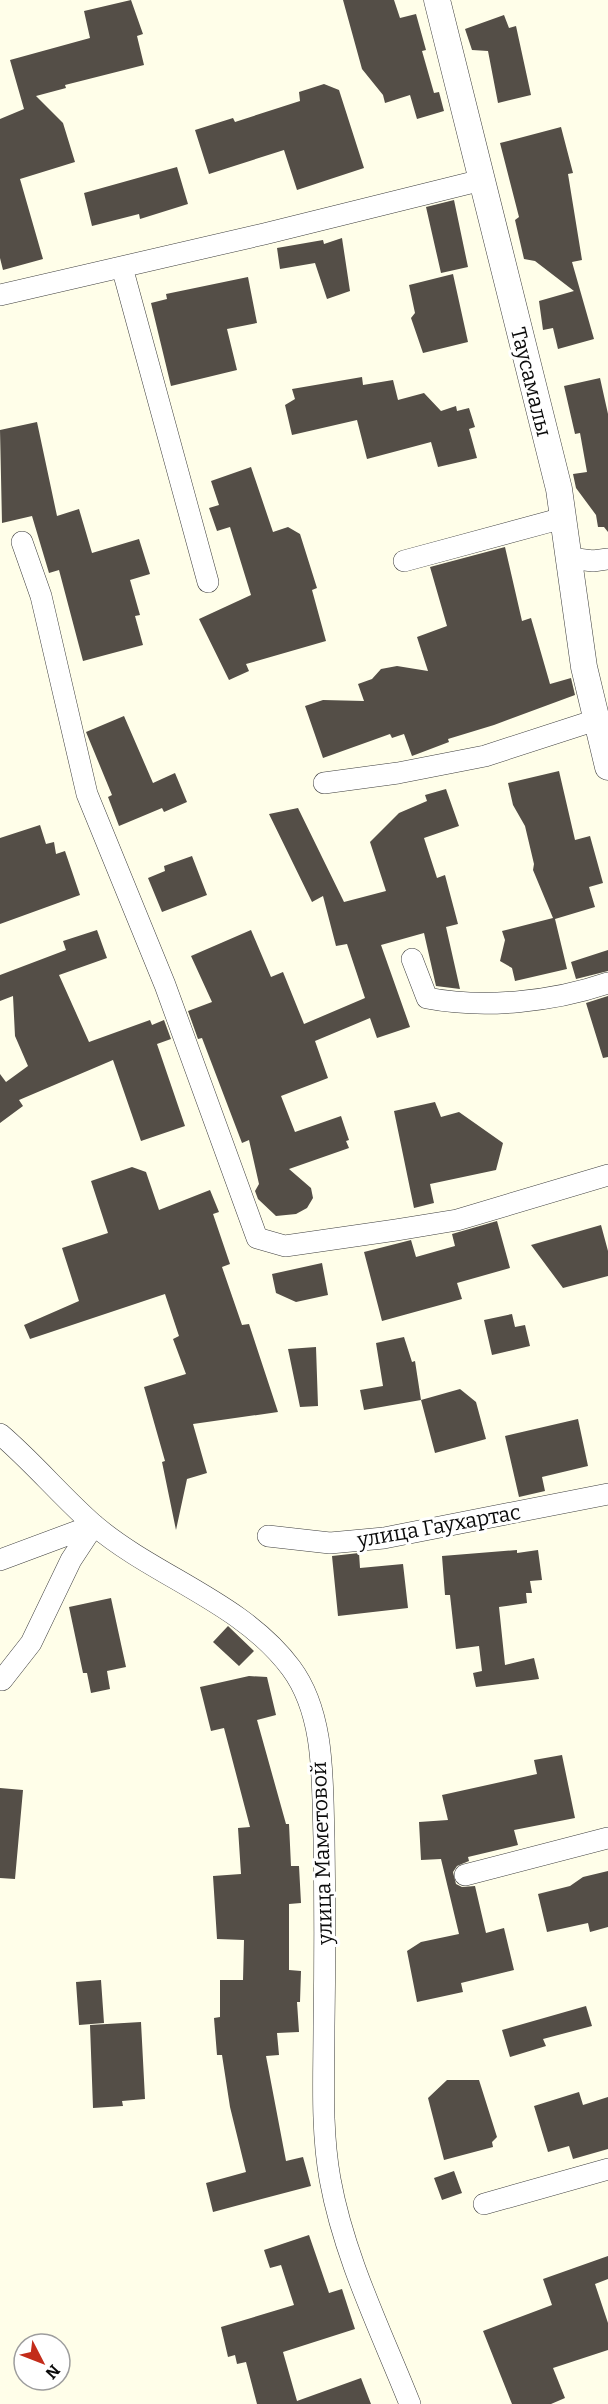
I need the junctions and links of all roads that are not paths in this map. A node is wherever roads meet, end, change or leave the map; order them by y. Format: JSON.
{"nodes":[{"id":1,"x":437,"y":0,"type":"edge"},
{"id":2,"x":482,"y":180,"type":"junction"},
{"id":3,"x":122,"y":267,"type":"junction"},
{"id":4,"x":0,"y":295,"type":"edge"},
{"id":5,"x":563,"y":518,"type":"junction"},
{"id":6,"x":22,"y":542,"type":"dead end"},
{"id":7,"x":569,"y":558,"type":"junction"},
{"id":8,"x":608,"y":558,"type":"edge"},
{"id":9,"x":404,"y":561,"type":"dead end"},
{"id":10,"x":208,"y":582,"type":"dead end"},
{"id":11,"x":596,"y":720,"type":"junction"},
{"id":12,"x":608,"y":767,"type":"edge"},
{"id":13,"x":324,"y":783,"type":"dead end"},
{"id":14,"x":412,"y":959,"type":"dead end"},
{"id":15,"x":608,"y":984,"type":"edge"},
{"id":16,"x":608,"y":1175,"type":"edge"},
{"id":17,"x":0,"y":1434,"type":"edge"},
{"id":18,"x":608,"y":1494,"type":"edge"},
{"id":19,"x":94,"y":1525,"type":"junction"},
{"id":20,"x":268,"y":1536,"type":"dead end"},
{"id":21,"x":0,"y":1560,"type":"edge"},
{"id":22,"x":1,"y":1676,"type":"edge"},
{"id":23,"x":608,"y":1838,"type":"edge"},
{"id":24,"x":465,"y":1875,"type":"dead end"},
{"id":25,"x":608,"y":2169,"type":"edge"},
{"id":26,"x":484,"y":2204,"type":"dead end"},
{"id":27,"x":410,"y":2404,"type":"edge"}],
"edges":[{"from":1,"to":2,"type":"street","name":"Таусамалы"},
{"from":2,"to":3,"type":"street"},
{"from":2,"to":5,"type":"street","name":"Таусамалы"},
{"from":3,"to":4,"type":"street"},
{"from":3,"to":10,"type":"street"},
{"from":5,"to":7,"type":"street","name":"Таусамалы"},
{"from":5,"to":9,"type":"street"},
{"from":6,"to":16,"type":"street"},
{"from":7,"to":8,"type":"street"},
{"from":7,"to":11,"type":"street","name":"Таусамалы"},
{"from":11,"to":12,"type":"street","name":"Таусамалы"},
{"from":11,"to":13,"type":"street"},
{"from":14,"to":15,"type":"street"},
{"from":17,"to":19,"type":"street","name":"улица Маметовой"},
{"from":18,"to":20,"type":"street","name":"улица Гаухартас"},
{"from":19,"to":21,"type":"street"},
{"from":19,"to":22,"type":"street"},
{"from":19,"to":27,"type":"street","name":"улица Маметовой"},
{"from":23,"to":24,"type":"street"},
{"from":25,"to":26,"type":"street"}]}
